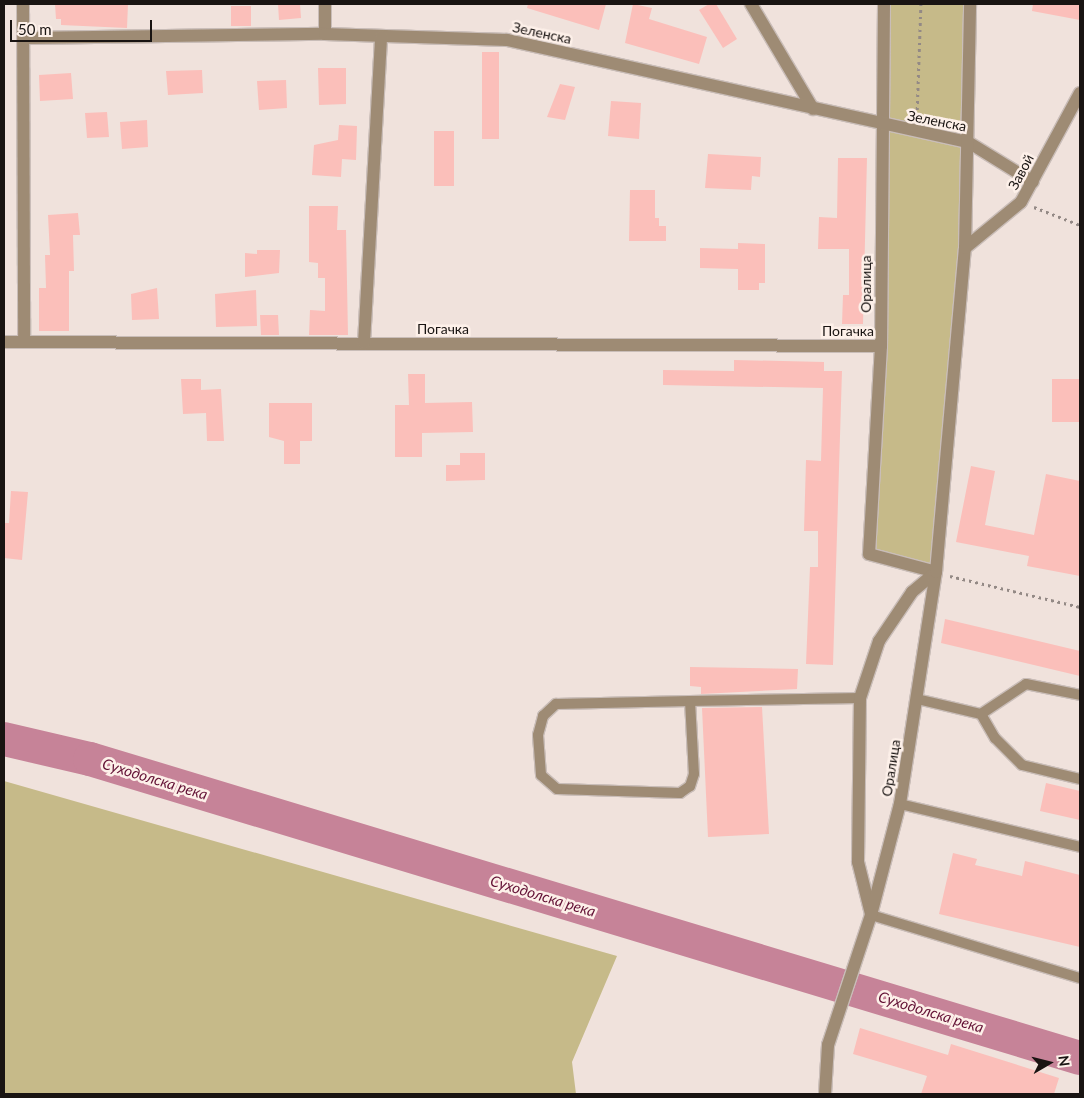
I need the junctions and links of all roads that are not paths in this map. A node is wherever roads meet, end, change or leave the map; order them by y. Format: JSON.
{"nodes":[{"id":1,"x":23,"y":4,"type":"edge"},
{"id":2,"x":325,"y":4,"type":"edge"},
{"id":3,"x":751,"y":4,"type":"edge"},
{"id":4,"x":884,"y":4,"type":"edge"},
{"id":5,"x":970,"y":4,"type":"edge"},
{"id":6,"x":325,"y":34,"type":"junction"},
{"id":7,"x":381,"y":36,"type":"junction"},
{"id":8,"x":24,"y":38,"type":"junction"},
{"id":9,"x":1080,"y":93,"type":"edge"},
{"id":10,"x":813,"y":109,"type":"junction"},
{"id":11,"x":882,"y":126,"type":"junction"},
{"id":12,"x":968,"y":142,"type":"junction"},
{"id":13,"x":1033,"y":182,"type":"junction"},
{"id":14,"x":965,"y":248,"type":"junction"},
{"id":15,"x":4,"y":342,"type":"edge"},
{"id":16,"x":24,"y":342,"type":"junction"},
{"id":17,"x":364,"y":343,"type":"junction"},
{"id":18,"x":881,"y":346,"type":"junction"},
{"id":19,"x":936,"y":572,"type":"junction"},
{"id":20,"x":1080,"y":695,"type":"edge"},
{"id":21,"x":860,"y":698,"type":"junction"},
{"id":22,"x":917,"y":699,"type":"junction"},
{"id":23,"x":690,"y":701,"type":"junction"},
{"id":24,"x":982,"y":714,"type":"junction"},
{"id":25,"x":1080,"y":779,"type":"edge"},
{"id":26,"x":900,"y":804,"type":"junction"},
{"id":27,"x":1080,"y":847,"type":"edge"},
{"id":28,"x":871,"y":915,"type":"junction"},
{"id":29,"x":1080,"y":978,"type":"edge"},
{"id":30,"x":825,"y":1094,"type":"edge"}],
"edges":[{"from":1,"to":8,"type":"street"},
{"from":2,"to":6,"type":"street"},
{"from":3,"to":10,"type":"street"},
{"from":4,"to":11,"type":"street","name":"Оралица"},
{"from":5,"to":12,"type":"street","name":"Оралица"},
{"from":6,"to":7,"type":"street","name":"Зеленска"},
{"from":6,"to":8,"type":"street","name":"Зеленска"},
{"from":7,"to":10,"type":"street","name":"Зеленска"},
{"from":7,"to":17,"type":"street"},
{"from":8,"to":16,"type":"street"},
{"from":9,"to":13,"type":"street","name":"Завой"},
{"from":10,"to":11,"type":"street","name":"Зеленска"},
{"from":11,"to":12,"type":"street","name":"Зеленска"},
{"from":11,"to":18,"type":"street","name":"Оралица"},
{"from":12,"to":13,"type":"street","name":"Зеленска"},
{"from":12,"to":14,"type":"street","name":"Оралица"},
{"from":13,"to":14,"type":"street","name":"Завой"},
{"from":14,"to":19,"type":"street","name":"Оралица"},
{"from":15,"to":16,"type":"street","name":"Погачка"},
{"from":16,"to":17,"type":"street","name":"Погачка"},
{"from":17,"to":18,"type":"street","name":"Погачка"},
{"from":18,"to":19,"type":"street","name":"Оралица"},
{"from":19,"to":21,"type":"street"},
{"from":19,"to":22,"type":"street","name":"Оралица"},
{"from":20,"to":24,"type":"lane"},
{"from":21,"to":23,"type":"lane"},
{"from":21,"to":28,"type":"street"},
{"from":22,"to":24,"type":"lane"},
{"from":22,"to":26,"type":"street","name":"Оралица"},
{"from":23,"to":23,"type":"lane"},
{"from":24,"to":25,"type":"lane"},
{"from":26,"to":27,"type":"lane"},
{"from":26,"to":28,"type":"street","name":"Оралица"},
{"from":28,"to":29,"type":"lane"},
{"from":28,"to":30,"type":"street","name":"Оралица"}]}
